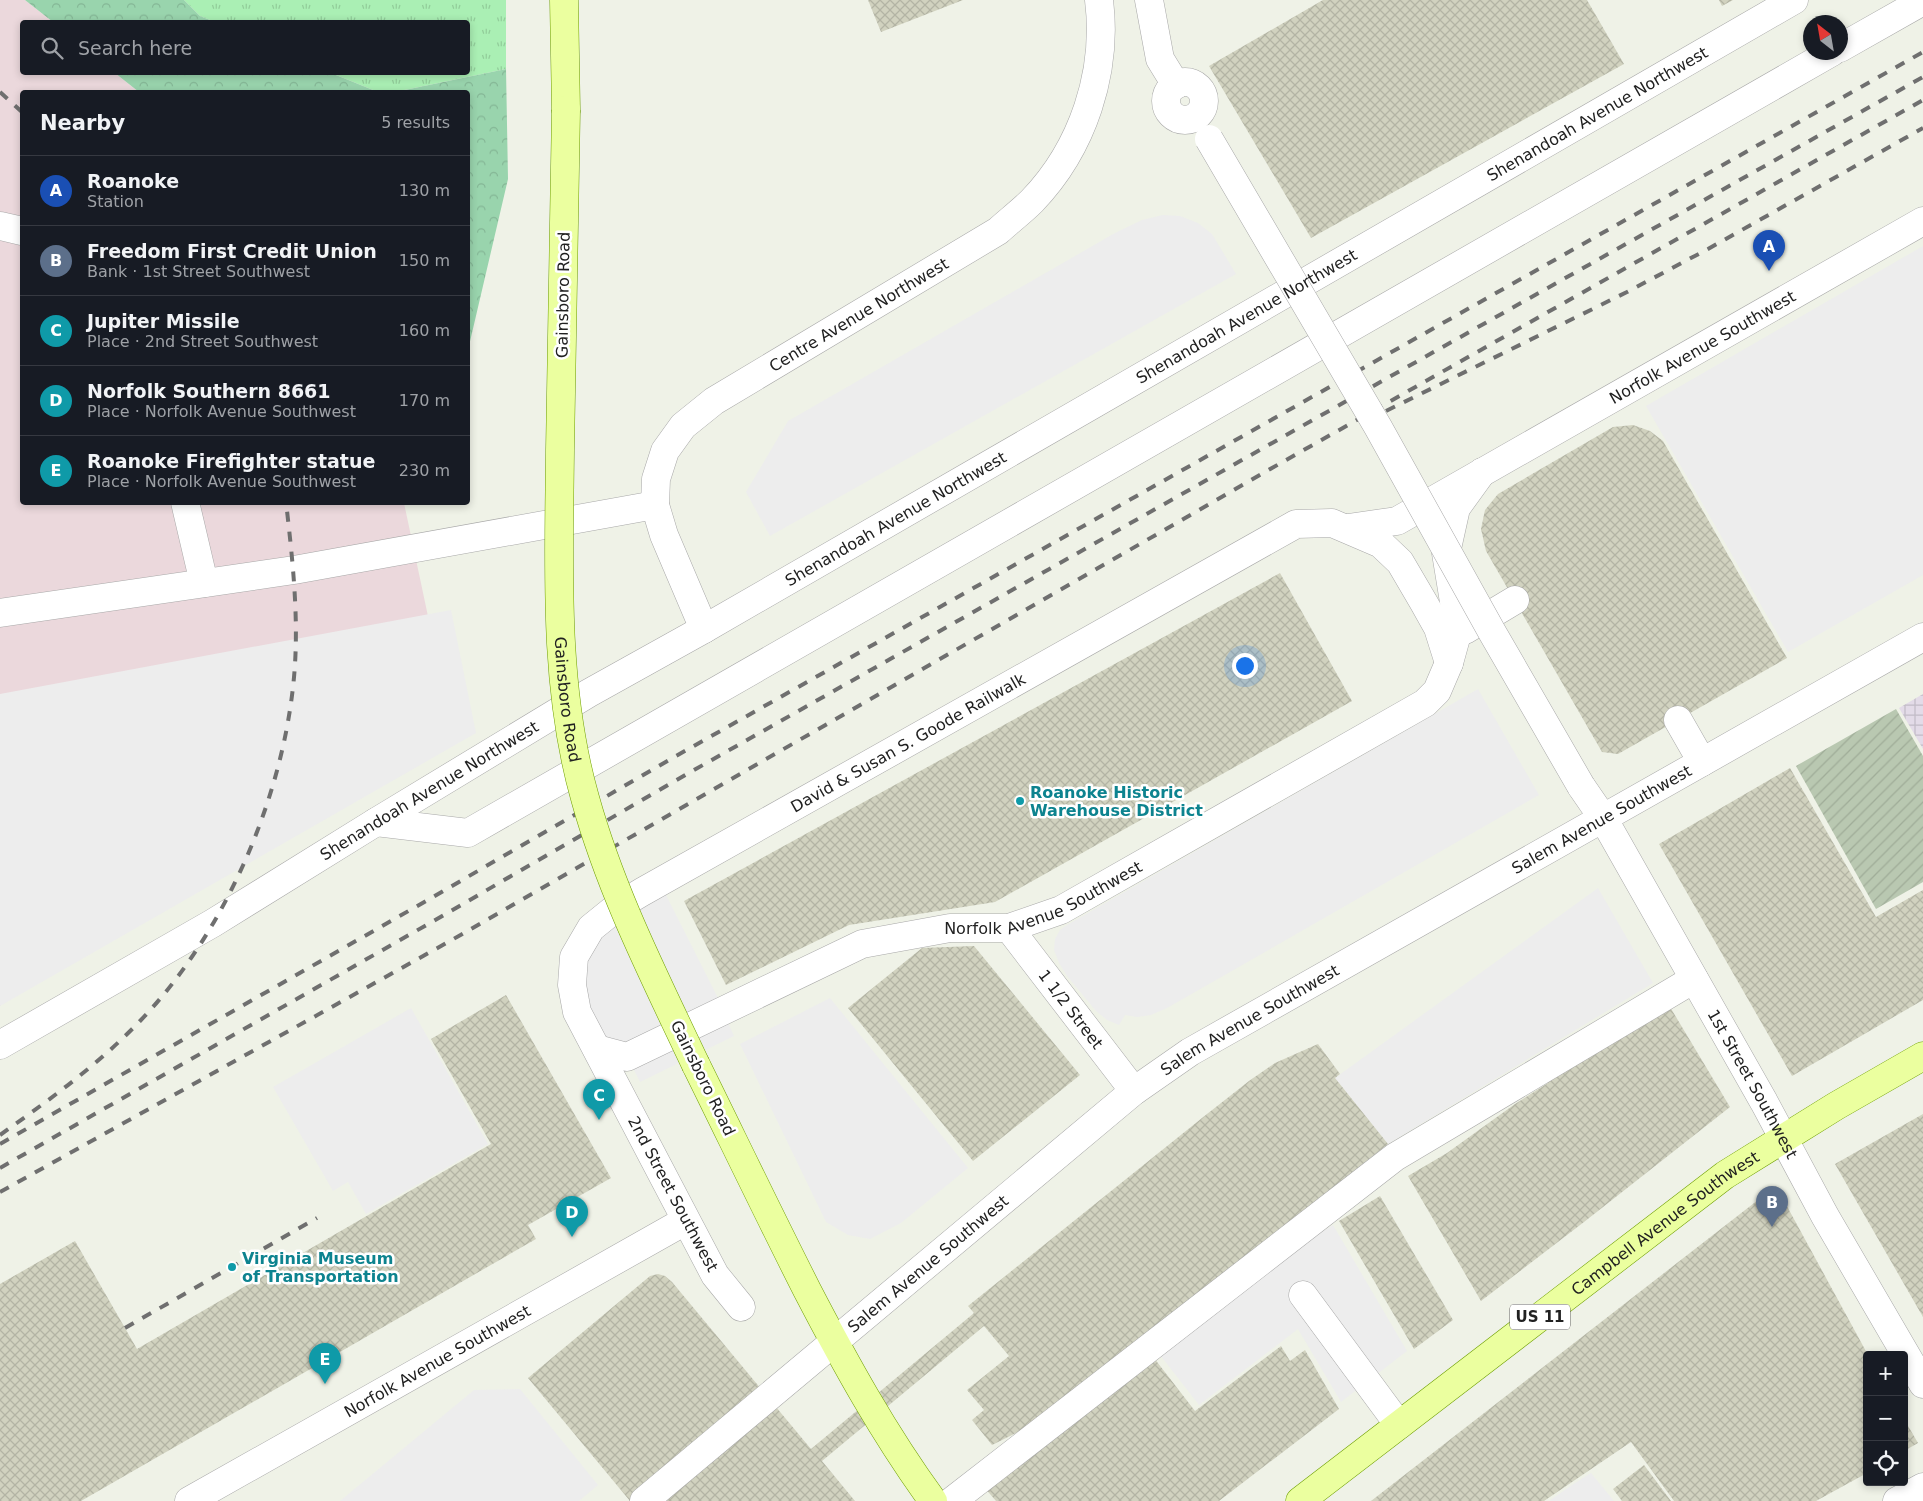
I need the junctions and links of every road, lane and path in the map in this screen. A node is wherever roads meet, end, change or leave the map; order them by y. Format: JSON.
{"nodes":[{"id":1,"x":564,"y":0,"type":"edge"},
{"id":2,"x":1099,"y":0,"type":"edge"},
{"id":3,"x":1149,"y":0,"type":"edge"},
{"id":4,"x":1794,"y":0,"type":"edge"},
{"id":5,"x":1923,"y":1,"type":"edge"},
{"id":6,"x":1848,"y":43,"type":"edge"},
{"id":7,"x":1818,"y":60,"type":"edge"},
{"id":8,"x":1923,"y":221,"type":"edge"},
{"id":9,"x":0,"y":226,"type":"edge"},
{"id":10,"x":20,"y":231,"type":"edge"},
{"id":11,"x":1482,"y":472,"type":"junction"},
{"id":12,"x":186,"y":505,"type":"edge"},
{"id":13,"x":655,"y":505,"type":"junction"},
{"id":14,"x":1348,"y":528,"type":"junction"},
{"id":15,"x":204,"y":583,"type":"junction"},
{"id":16,"x":1515,"y":600,"type":"dead end"},
{"id":17,"x":0,"y":613,"type":"edge"},
{"id":18,"x":704,"y":629,"type":"junction"},
{"id":19,"x":1457,"y":634,"type":"junction"},
{"id":20,"x":1923,"y":637,"type":"edge"},
{"id":21,"x":1449,"y":664,"type":"junction"},
{"id":22,"x":1678,"y":720,"type":"dead end"},
{"id":23,"x":1702,"y":762,"type":"junction"},
{"id":24,"x":1603,"y":818,"type":"junction"},
{"id":25,"x":376,"y":822,"type":"junction"},
{"id":26,"x":1009,"y":928,"type":"junction"},
{"id":27,"x":1694,"y":979,"type":"junction"},
{"id":28,"x":0,"y":1045,"type":"edge"},
{"id":29,"x":597,"y":1050,"type":"junction"},
{"id":30,"x":1923,"y":1056,"type":"edge"},
{"id":31,"x":1134,"y":1091,"type":"junction"},
{"id":32,"x":1783,"y":1138,"type":"junction"},
{"id":33,"x":685,"y":1220,"type":"junction"},
{"id":34,"x":1303,"y":1295,"type":"dead end"},
{"id":35,"x":741,"y":1307,"type":"dead end"},
{"id":36,"x":834,"y":1342,"type":"junction"},
{"id":37,"x":1923,"y":1384,"type":"edge"},
{"id":38,"x":1399,"y":1425,"type":"junction"},
{"id":39,"x":1923,"y":1487,"type":"edge"},
{"id":40,"x":195,"y":1500,"type":"edge"},
{"id":41,"x":644,"y":1501,"type":"edge"},
{"id":42,"x":933,"y":1501,"type":"edge"},
{"id":43,"x":952,"y":1501,"type":"edge"},
{"id":44,"x":1300,"y":1501,"type":"edge"},
{"id":45,"x":1898,"y":1501,"type":"edge"}],
"edges":[{"from":1,"to":36,"type":"main road","name":"Gainsboro Road","bridge":true},
{"from":2,"to":13,"type":"street","name":"Centre Avenue Northwest"},
{"from":3,"to":24,"type":"street","name":"1st Street Southwest","bridge":true},
{"from":4,"to":18,"type":"street","name":"Shenandoah Avenue Northwest"},
{"from":5,"to":6,"type":"street"},
{"from":7,"to":25,"type":"street"},
{"from":8,"to":11,"type":"street","name":"Norfolk Avenue Southwest"},
{"from":9,"to":10,"type":"street"},
{"from":11,"to":14,"type":"street","name":"Norfolk Avenue Southwest"},
{"from":11,"to":19,"type":"street","name":"Norfolk Avenue Southwest"},
{"from":12,"to":15,"type":"street"},
{"from":13,"to":15,"type":"street"},
{"from":13,"to":18,"type":"street","name":"Centre Avenue Northwest"},
{"from":14,"to":21,"type":"street"},
{"from":14,"to":29,"type":"street","name":"David & Susan S. Goode Railwalk"},
{"from":15,"to":17,"type":"street"},
{"from":16,"to":19,"type":"street"},
{"from":18,"to":25,"type":"street","name":"Shenandoah Avenue Northwest"},
{"from":19,"to":21,"type":"street","name":"Norfolk Avenue Southwest"},
{"from":20,"to":23,"type":"street","name":"Salem Avenue Southwest"},
{"from":21,"to":26,"type":"street","name":"Norfolk Avenue Southwest"},
{"from":22,"to":23,"type":"street"},
{"from":23,"to":24,"type":"street","name":"Salem Avenue Southwest"},
{"from":24,"to":27,"type":"street","name":"1st Street Southwest"},
{"from":24,"to":31,"type":"street","name":"Salem Avenue Southwest"},
{"from":25,"to":28,"type":"street","name":"Shenandoah Avenue Northwest"},
{"from":26,"to":29,"type":"street","name":"Norfolk Avenue Southwest"},
{"from":26,"to":31,"type":"street","name":"1 1/2 Street"},
{"from":27,"to":32,"type":"street","name":"1st Street Southwest"},
{"from":27,"to":43,"type":"street"},
{"from":29,"to":33,"type":"street","name":"2nd Street Southwest"},
{"from":30,"to":32,"type":"main road","name":"Campbell Avenue Southwest","number":"US 11"},
{"from":31,"to":36,"type":"street","name":"Salem Avenue Southwest"},
{"from":32,"to":37,"type":"street","name":"1st Street Southwest"},
{"from":32,"to":38,"type":"main road","name":"Campbell Avenue Southwest","number":"US 11"},
{"from":33,"to":35,"type":"street","name":"2nd Street Southwest"},
{"from":33,"to":40,"type":"street","name":"Norfolk Avenue Southwest"},
{"from":34,"to":38,"type":"street"},
{"from":36,"to":41,"type":"street","name":"Salem Avenue Southwest"},
{"from":36,"to":42,"type":"main road"},
{"from":38,"to":44,"type":"main road","name":"Campbell Avenue Southwest","number":"US 11"},
{"from":39,"to":45,"type":"street"}]}
